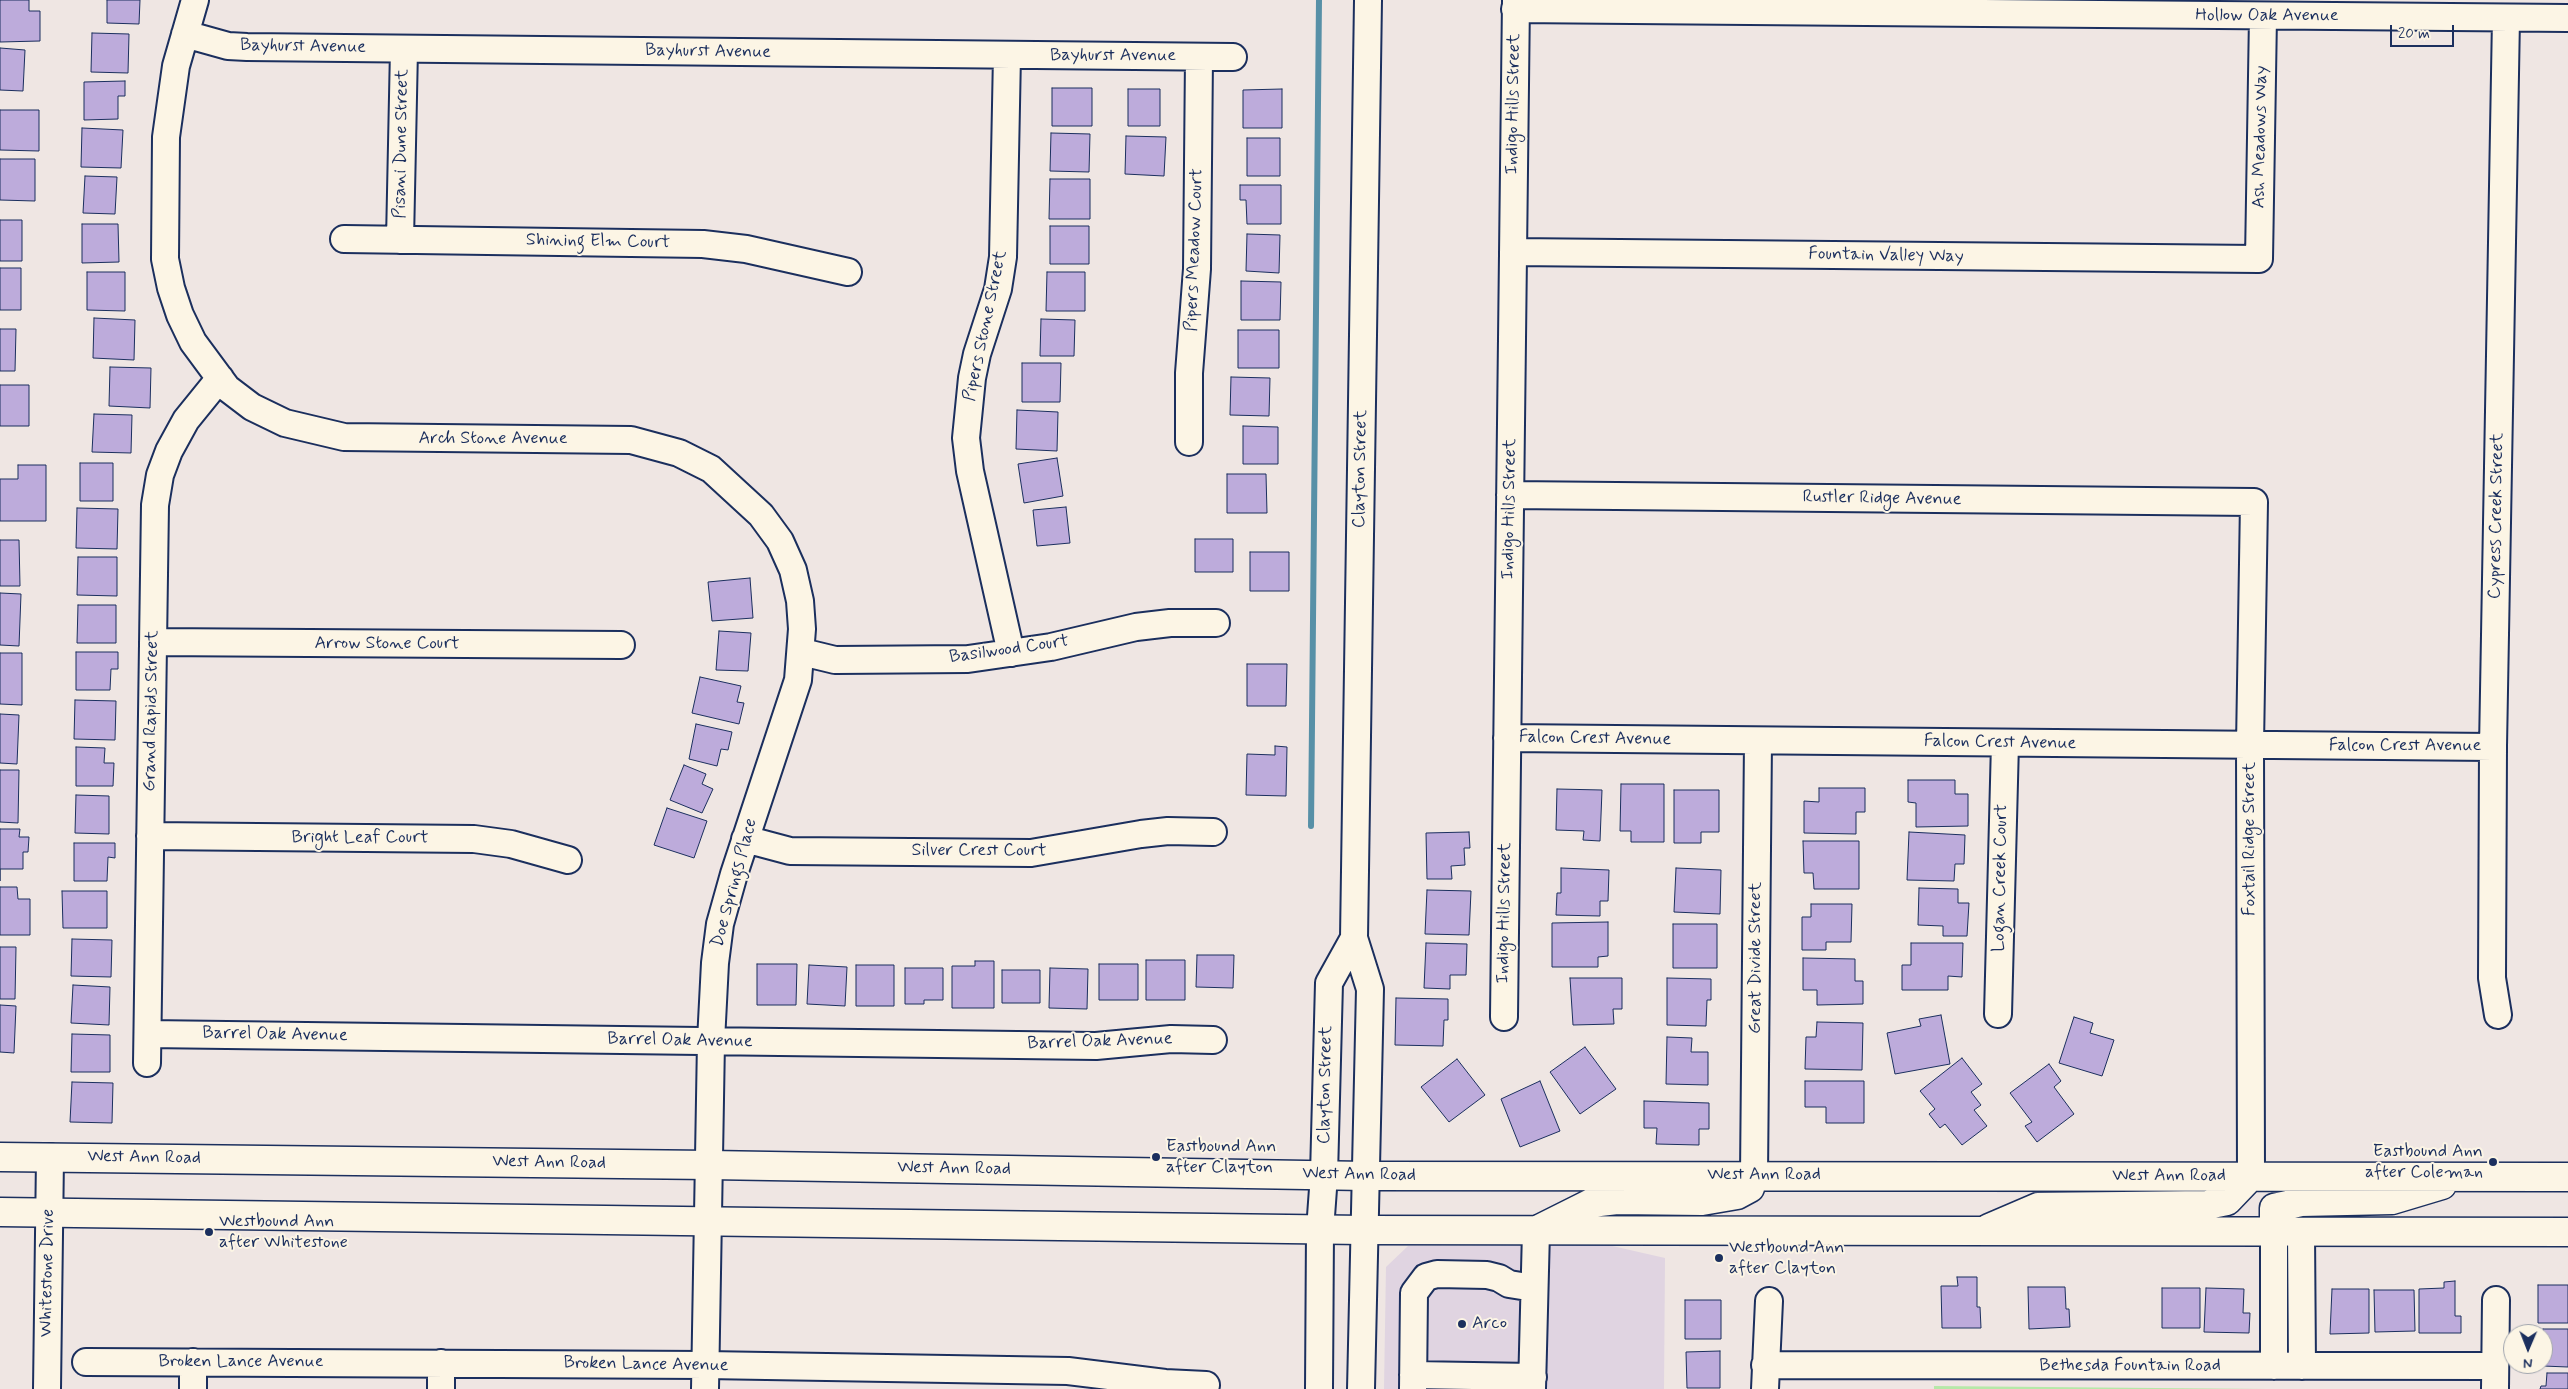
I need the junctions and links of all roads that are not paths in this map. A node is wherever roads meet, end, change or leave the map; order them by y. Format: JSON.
{"nodes":[{"id":1,"x":195,"y":0,"type":"edge"},
{"id":2,"x":1368,"y":0,"type":"edge"},
{"id":3,"x":1516,"y":5,"type":"edge"},
{"id":4,"x":2031,"y":7,"type":"edge"},
{"id":5,"x":2263,"y":16,"type":"junction"},
{"id":6,"x":2506,"y":18,"type":"junction"},
{"id":7,"x":2568,"y":18,"type":"edge"},
{"id":8,"x":185,"y":34,"type":"junction"},
{"id":9,"x":404,"y":49,"type":"junction"},
{"id":10,"x":1007,"y":55,"type":"junction"},
{"id":11,"x":1199,"y":57,"type":"junction"},
{"id":12,"x":1233,"y":57,"type":"dead end"},
{"id":13,"x":344,"y":239,"type":"dead end"},
{"id":14,"x":400,"y":240,"type":"junction"},
{"id":15,"x":1512,"y":252,"type":"junction"},
{"id":16,"x":2259,"y":259,"type":"joint"},
{"id":17,"x":848,"y":272,"type":"dead end"},
{"id":18,"x":220,"y":378,"type":"junction"},
{"id":19,"x":1189,"y":442,"type":"dead end"},
{"id":20,"x":1510,"y":495,"type":"junction"},
{"id":21,"x":2254,"y":502,"type":"joint"},
{"id":22,"x":761,"y":515,"type":"joint"},
{"id":23,"x":1216,"y":623,"type":"dead end"},
{"id":24,"x":153,"y":642,"type":"junction"},
{"id":25,"x":621,"y":646,"type":"dead end"},
{"id":26,"x":802,"y":652,"type":"junction"},
{"id":27,"x":1011,"y":653,"type":"junction"},
{"id":28,"x":1507,"y":738,"type":"junction"},
{"id":29,"x":1758,"y":741,"type":"junction"},
{"id":30,"x":2005,"y":743,"type":"junction"},
{"id":31,"x":2250,"y":745,"type":"junction"},
{"id":32,"x":2493,"y":747,"type":"junction"},
{"id":33,"x":1213,"y":832,"type":"dead end"},
{"id":34,"x":150,"y":836,"type":"junction"},
{"id":35,"x":745,"y":839,"type":"junction"},
{"id":36,"x":568,"y":860,"type":"dead end"},
{"id":37,"x":1354,"y":938,"type":"junction"},
{"id":38,"x":1998,"y":1014,"type":"dead end"},
{"id":39,"x":2498,"y":1015,"type":"dead end"},
{"id":40,"x":1504,"y":1017,"type":"dead end"},
{"id":41,"x":148,"y":1034,"type":"junction"},
{"id":42,"x":1213,"y":1040,"type":"dead end"},
{"id":43,"x":711,"y":1041,"type":"junction"},
{"id":44,"x":147,"y":1063,"type":"dead end"},
{"id":45,"x":0,"y":1157,"type":"edge"},
{"id":46,"x":50,"y":1157,"type":"junction"},
{"id":47,"x":710,"y":1165,"type":"junction"},
{"id":48,"x":1324,"y":1175,"type":"junction"},
{"id":49,"x":1754,"y":1175,"type":"junction"},
{"id":50,"x":1366,"y":1176,"type":"junction"},
{"id":51,"x":2251,"y":1176,"type":"junction"},
{"id":52,"x":2475,"y":1176,"type":"junction"},
{"id":53,"x":2568,"y":1177,"type":"edge"},
{"id":54,"x":0,"y":1212,"type":"edge"},
{"id":55,"x":49,"y":1213,"type":"junction"},
{"id":56,"x":709,"y":1223,"type":"junction"},
{"id":57,"x":1320,"y":1230,"type":"junction"},
{"id":58,"x":1363,"y":1230,"type":"junction"},
{"id":59,"x":1536,"y":1231,"type":"junction"},
{"id":60,"x":1979,"y":1232,"type":"junction"},
{"id":61,"x":2274,"y":1232,"type":"junction"},
{"id":62,"x":2301,"y":1232,"type":"junction"},
{"id":63,"x":2568,"y":1232,"type":"edge"},
{"id":64,"x":1534,"y":1288,"type":"junction"},
{"id":65,"x":2496,"y":1300,"type":"dead end"},
{"id":66,"x":1769,"y":1301,"type":"dead end"},
{"id":67,"x":2274,"y":1311,"type":"junction"},
{"id":68,"x":2301,"y":1311,"type":"junction"},
{"id":69,"x":86,"y":1362,"type":"dead end"},
{"id":70,"x":193,"y":1362,"type":"junction"},
{"id":71,"x":441,"y":1363,"type":"junction"},
{"id":72,"x":2274,"y":1366,"type":"junction"},
{"id":73,"x":2302,"y":1366,"type":"junction"},
{"id":74,"x":706,"y":1377,"type":"edge"},
{"id":75,"x":1765,"y":1377,"type":"edge"},
{"id":76,"x":2495,"y":1378,"type":"edge"},
{"id":77,"x":971,"y":1379,"type":"edge"},
{"id":78,"x":1413,"y":1382,"type":"edge"},
{"id":79,"x":1532,"y":1383,"type":"edge"},
{"id":80,"x":1206,"y":1385,"type":"dead end"},
{"id":81,"x":47,"y":1389,"type":"edge"},
{"id":82,"x":193,"y":1389,"type":"edge"},
{"id":83,"x":441,"y":1389,"type":"edge"},
{"id":84,"x":1319,"y":1389,"type":"edge"},
{"id":85,"x":1361,"y":1389,"type":"edge"}],
"edges":[{"from":1,"to":8,"type":"street","name":"Arch Stone Avenue"},
{"from":2,"to":37,"type":"street","name":"Clayton Street"},
{"from":3,"to":4,"type":"street","name":"Hollow Oak Avenue"},
{"from":3,"to":15,"type":"street","name":"Indigo Hills Street"},
{"from":4,"to":5,"type":"street","name":"Hollow Oak Avenue"},
{"from":5,"to":6,"type":"street","name":"Hollow Oak Avenue"},
{"from":5,"to":16,"type":"street","name":"Ash Meadows Way"},
{"from":6,"to":7,"type":"street","name":"Hollow Oak Avenue"},
{"from":6,"to":32,"type":"street","name":"Cypress Creek Street"},
{"from":8,"to":9,"type":"street","name":"Bayhurst Avenue"},
{"from":8,"to":18,"type":"street","name":"Arch Stone Avenue"},
{"from":9,"to":10,"type":"street","name":"Bayhurst Avenue"},
{"from":9,"to":14,"type":"street","name":"Pisani Dune Street"},
{"from":10,"to":11,"type":"street","name":"Bayhurst Avenue"},
{"from":10,"to":27,"type":"street","name":"Pipers Stone Street"},
{"from":11,"to":12,"type":"street","name":"Bayhurst Avenue"},
{"from":11,"to":19,"type":"street","name":"Pipers Meadow Court"},
{"from":13,"to":14,"type":"street","name":"Shining Elm Court"},
{"from":14,"to":17,"type":"street","name":"Shining Elm Court"},
{"from":15,"to":16,"type":"street","name":"Fountain Valley Way"},
{"from":15,"to":20,"type":"street","name":"Indigo Hills Street"},
{"from":18,"to":22,"type":"street","name":"Arch Stone Avenue"},
{"from":18,"to":24,"type":"street","name":"Grand Rapids Street"},
{"from":20,"to":21,"type":"street","name":"Rustler Ridge Avenue"},
{"from":20,"to":28,"type":"street","name":"Indigo Hills Street"},
{"from":21,"to":31,"type":"street","name":"Foxtail Ridge Street"},
{"from":22,"to":26,"type":"street","name":"Doe Springs Place"},
{"from":23,"to":27,"type":"street","name":"Basilwood Court"},
{"from":24,"to":25,"type":"street","name":"Arrow Stone Court"},
{"from":24,"to":34,"type":"street","name":"Grand Rapids Street"},
{"from":26,"to":27,"type":"street","name":"Basilwood Court"},
{"from":26,"to":35,"type":"street","name":"Doe Springs Place"},
{"from":28,"to":29,"type":"street","name":"Falcon Crest Avenue"},
{"from":28,"to":40,"type":"street","name":"Indigo Hills Street"},
{"from":29,"to":30,"type":"street","name":"Falcon Crest Avenue"},
{"from":29,"to":49,"type":"street","name":"Great Divide Street"},
{"from":30,"to":31,"type":"street","name":"Falcon Crest Avenue"},
{"from":30,"to":38,"type":"street","name":"Logan Creek Court"},
{"from":31,"to":32,"type":"street","name":"Falcon Crest Avenue"},
{"from":31,"to":51,"type":"street","name":"Foxtail Ridge Street"},
{"from":32,"to":39,"type":"street","name":"Cypress Creek Street"},
{"from":33,"to":35,"type":"street","name":"Silver Crest Court"},
{"from":34,"to":36,"type":"street","name":"Bright Leaf Court"},
{"from":34,"to":41,"type":"street","name":"Grand Rapids Street"},
{"from":35,"to":43,"type":"street","name":"Doe Springs Place"},
{"from":37,"to":48,"type":"street","name":"Clayton Street"},
{"from":37,"to":50,"type":"street","name":"Clayton Street"},
{"from":41,"to":43,"type":"street","name":"Barrel Oak Avenue"},
{"from":41,"to":44,"type":"street","name":"Grand Rapids Street"},
{"from":42,"to":43,"type":"street","name":"Barrel Oak Avenue"},
{"from":43,"to":47,"type":"street","name":"Doe Springs Place"},
{"from":45,"to":46,"type":"main road","name":"West Ann Road"},
{"from":46,"to":47,"type":"main road","name":"West Ann Road"},
{"from":46,"to":55,"type":"street","name":"Whitestone Drive"},
{"from":47,"to":48,"type":"main road","name":"West Ann Road"},
{"from":47,"to":56,"type":"street","name":"Doe Springs Place"},
{"from":48,"to":50,"type":"main road","name":"West Ann Road"},
{"from":48,"to":57,"type":"street","name":"Clayton Street"},
{"from":49,"to":50,"type":"main road","name":"West Ann Road"},
{"from":49,"to":51,"type":"main road","name":"West Ann Road"},
{"from":49,"to":59,"type":"main road"},
{"from":50,"to":58,"type":"street","name":"Clayton Street"},
{"from":51,"to":52,"type":"main road","name":"West Ann Road"},
{"from":51,"to":60,"type":"main road"},
{"from":52,"to":53,"type":"main road","name":"West Ann Road"},
{"from":52,"to":61,"type":"main road"},
{"from":54,"to":55,"type":"main road"},
{"from":55,"to":56,"type":"main road"},
{"from":55,"to":81,"type":"street","name":"Whitestone Drive"},
{"from":56,"to":57,"type":"main road"},
{"from":56,"to":74,"type":"street","name":"Doe Springs Place"},
{"from":57,"to":58,"type":"main road"},
{"from":57,"to":84,"type":"street","name":"Clayton Street"},
{"from":58,"to":59,"type":"main road"},
{"from":58,"to":85,"type":"street","name":"Clayton Street"},
{"from":59,"to":60,"type":"main road"},
{"from":59,"to":64,"type":"street"},
{"from":60,"to":61,"type":"main road"},
{"from":61,"to":62,"type":"main road"},
{"from":61,"to":67,"type":"street"},
{"from":62,"to":63,"type":"main road"},
{"from":62,"to":68,"type":"street"},
{"from":64,"to":78,"type":"street"},
{"from":64,"to":79,"type":"street"},
{"from":65,"to":76,"type":"street"},
{"from":66,"to":75,"type":"street"},
{"from":67,"to":68,"type":"street"},
{"from":67,"to":72,"type":"street"},
{"from":68,"to":73,"type":"street"},
{"from":69,"to":70,"type":"street","name":"Broken Lance Avenue"},
{"from":70,"to":71,"type":"street","name":"Broken Lance Avenue"},
{"from":70,"to":82,"type":"street"},
{"from":71,"to":74,"type":"street","name":"Broken Lance Avenue"},
{"from":71,"to":83,"type":"street"},
{"from":72,"to":73,"type":"street","name":"Bethesda Fountain Road"},
{"from":72,"to":75,"type":"street","name":"Bethesda Fountain Road"},
{"from":73,"to":76,"type":"street","name":"Bethesda Fountain Road"},
{"from":74,"to":77,"type":"street","name":"Broken Lance Avenue"},
{"from":77,"to":80,"type":"street","name":"Broken Lance Avenue"},
{"from":78,"to":79,"type":"street"}]}
